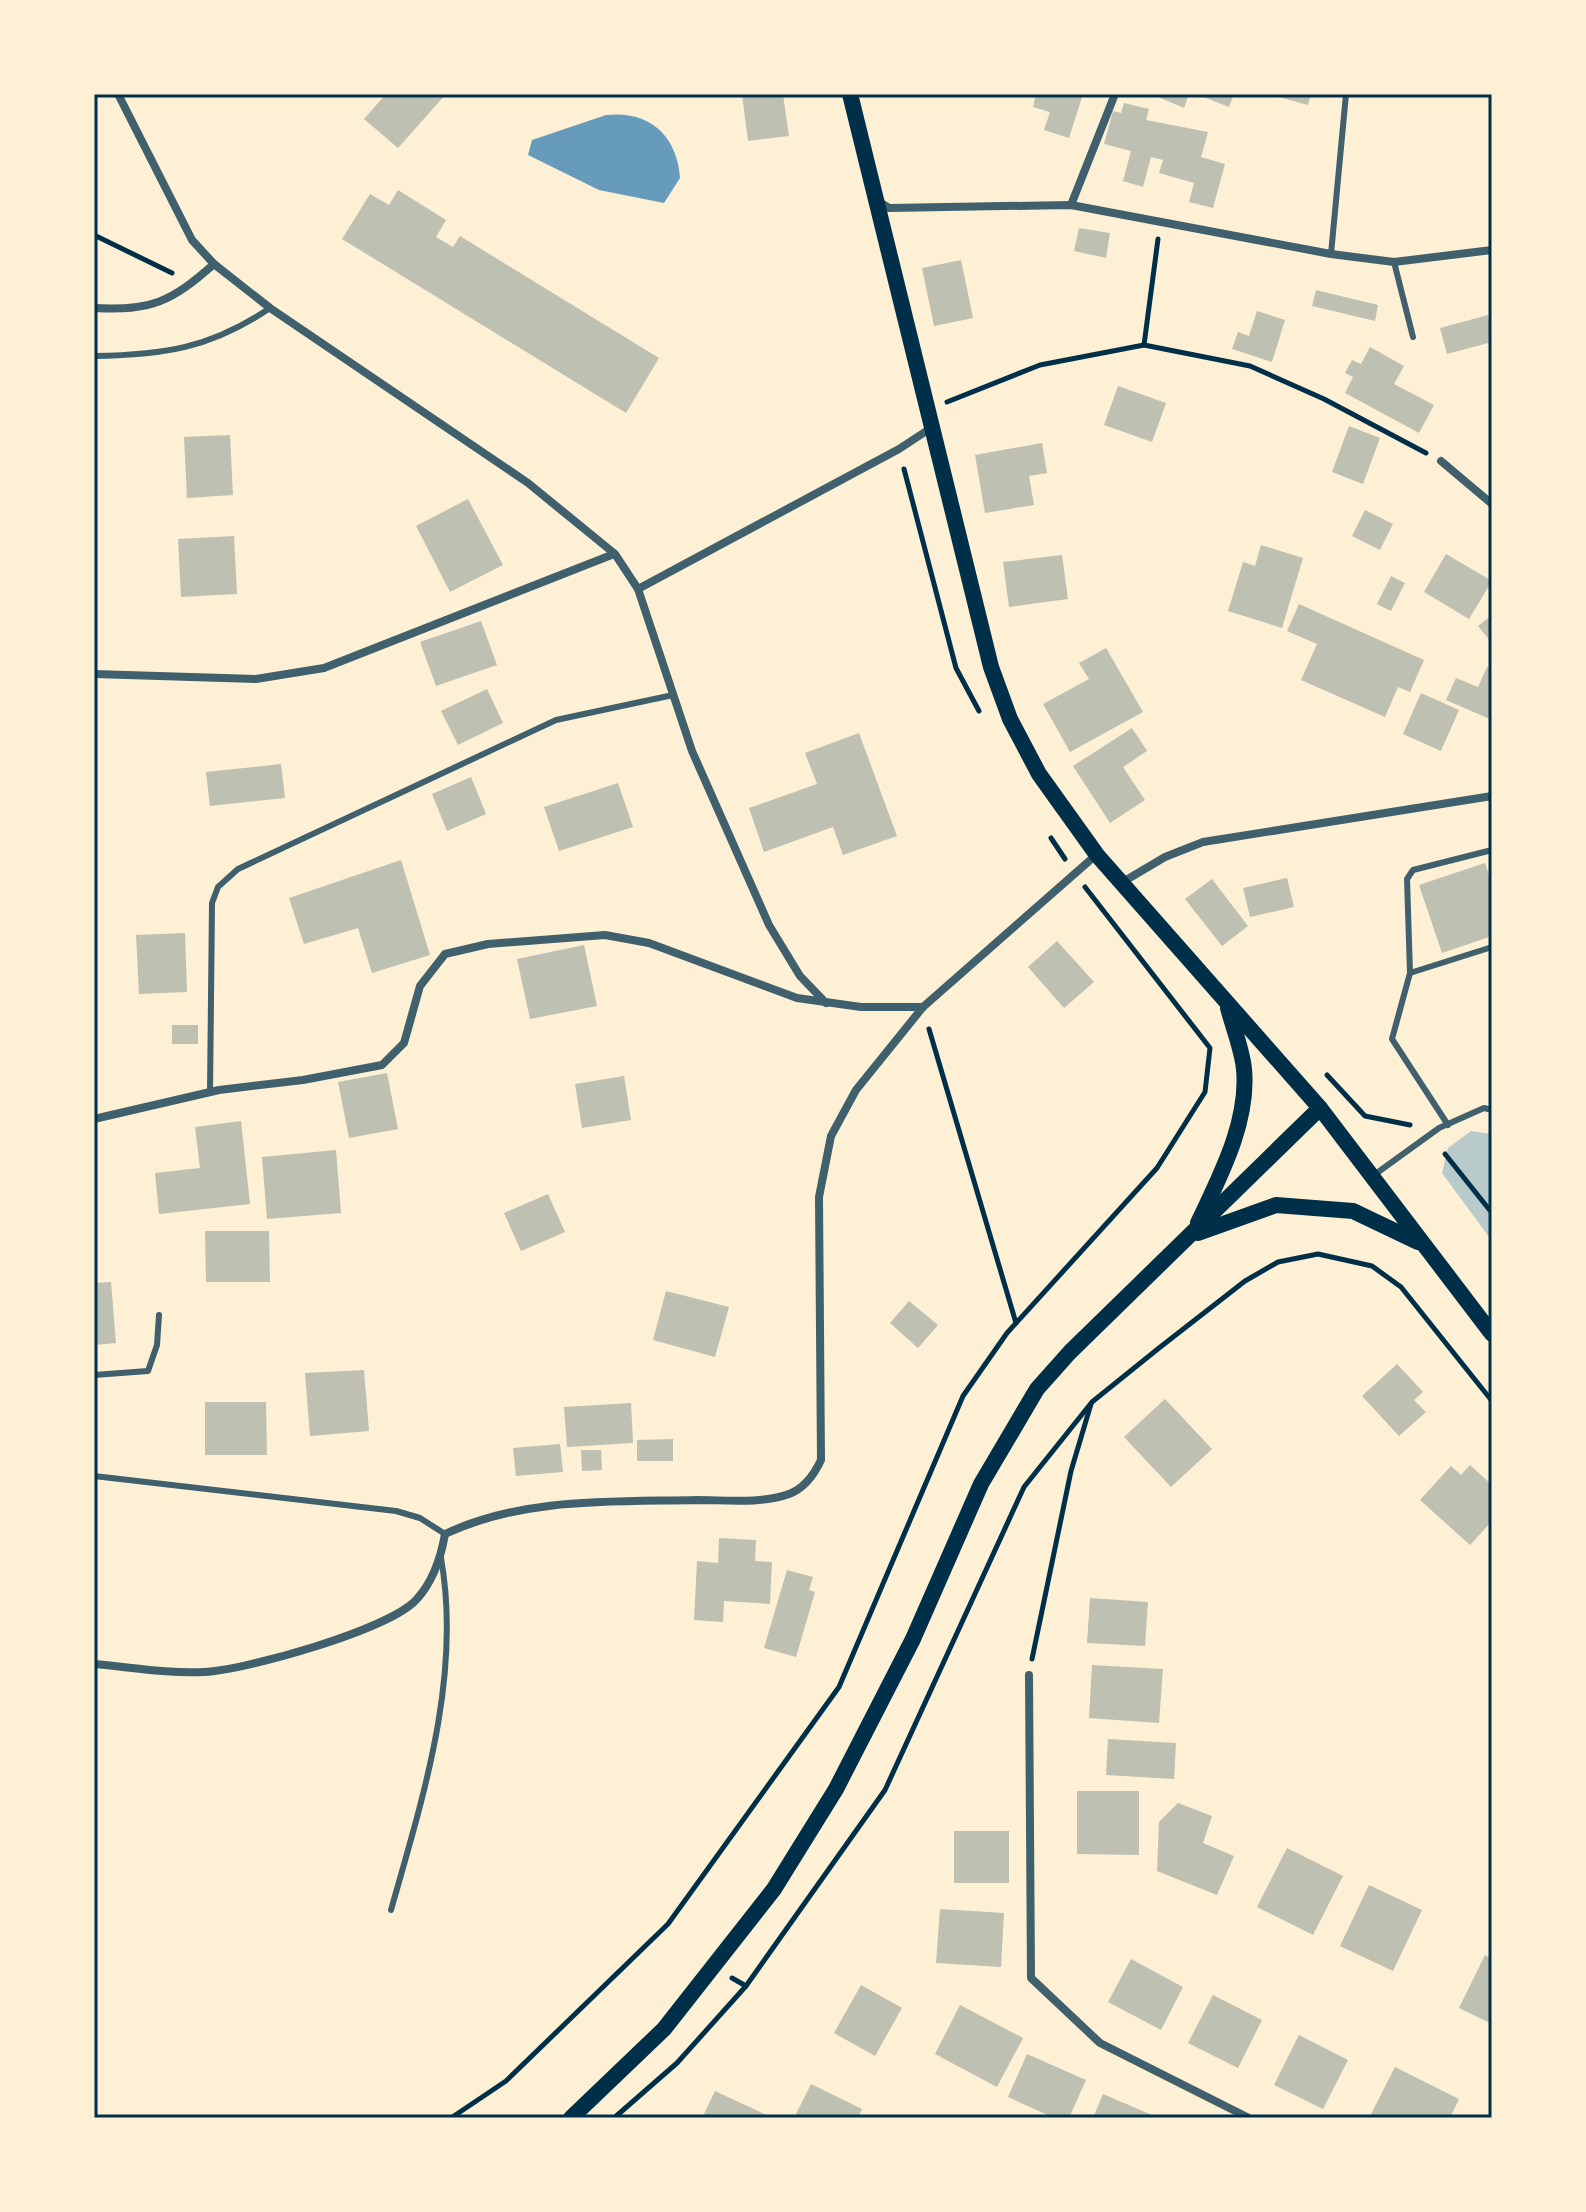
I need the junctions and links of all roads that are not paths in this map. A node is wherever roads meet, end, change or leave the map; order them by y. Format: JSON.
{"nodes":[{"id":1,"x":118,"y":94,"type":"edge"},
{"id":2,"x":850,"y":94,"type":"edge"},
{"id":3,"x":1115,"y":94,"type":"edge"},
{"id":4,"x":1346,"y":94,"type":"edge"},
{"id":5,"x":876,"y":200,"type":"junction"},
{"id":6,"x":1071,"y":205,"type":"junction"},
{"id":7,"x":1492,"y":250,"type":"edge"},
{"id":8,"x":1331,"y":254,"type":"junction"},
{"id":9,"x":1394,"y":262,"type":"junction"},
{"id":10,"x":214,"y":264,"type":"junction"},
{"id":11,"x":94,"y":308,"type":"edge"},
{"id":12,"x":270,"y":308,"type":"junction"},
{"id":13,"x":1413,"y":337,"type":"dead end"},
{"id":14,"x":94,"y":356,"type":"edge"},
{"id":15,"x":931,"y":428,"type":"junction"},
{"id":16,"x":1441,"y":461,"type":"road end"},
{"id":17,"x":1492,"y":504,"type":"edge"},
{"id":18,"x":615,"y":554,"type":"junction"},
{"id":19,"x":638,"y":589,"type":"junction"},
{"id":20,"x":94,"y":674,"type":"edge"},
{"id":21,"x":673,"y":695,"type":"junction"},
{"id":22,"x":1492,"y":796,"type":"edge"},
{"id":23,"x":1492,"y":850,"type":"edge"},
{"id":24,"x":1097,"y":855,"type":"junction"},
{"id":25,"x":1121,"y":883,"type":"junction"},
{"id":26,"x":1492,"y":947,"type":"edge"},
{"id":27,"x":1410,"y":973,"type":"junction"},
{"id":28,"x":826,"y":1003,"type":"junction"},
{"id":29,"x":1226,"y":1004,"type":"junction"},
{"id":30,"x":923,"y":1007,"type":"junction"},
{"id":31,"x":210,"y":1092,"type":"junction"},
{"id":32,"x":1320,"y":1108,"type":"junction"},
{"id":33,"x":1492,"y":1110,"type":"edge"},
{"id":34,"x":94,"y":1119,"type":"edge"},
{"id":35,"x":1448,"y":1125,"type":"junction"},
{"id":36,"x":1371,"y":1177,"type":"junction"},
{"id":37,"x":1192,"y":1235,"type":"junction"},
{"id":38,"x":1423,"y":1244,"type":"junction"},
{"id":39,"x":159,"y":1315,"type":"dead end"},
{"id":40,"x":1492,"y":1334,"type":"edge"},
{"id":41,"x":94,"y":1375,"type":"edge"},
{"id":42,"x":94,"y":1476,"type":"edge"},
{"id":43,"x":445,"y":1534,"type":"junction"},
{"id":44,"x":441,"y":1558,"type":"junction"},
{"id":45,"x":94,"y":1664,"type":"edge"},
{"id":46,"x":1029,"y":1675,"type":"road end"},
{"id":47,"x":391,"y":1910,"type":"dead end"},
{"id":48,"x":571,"y":2118,"type":"edge"},
{"id":49,"x":1249,"y":2118,"type":"edge"}],
"edges":[{"from":1,"to":10,"type":"street"},
{"from":2,"to":5,"type":"main road"},
{"from":3,"to":6,"type":"street"},
{"from":4,"to":8,"type":"lane"},
{"from":5,"to":6,"type":"street"},
{"from":5,"to":15,"type":"main road"},
{"from":6,"to":8,"type":"street"},
{"from":7,"to":9,"type":"street"},
{"from":8,"to":9,"type":"street"},
{"from":9,"to":13,"type":"lane"},
{"from":10,"to":11,"type":"street"},
{"from":10,"to":12,"type":"street"},
{"from":12,"to":14,"type":"lane"},
{"from":12,"to":18,"type":"street"},
{"from":15,"to":19,"type":"street"},
{"from":15,"to":24,"type":"main road"},
{"from":16,"to":17,"type":"street"},
{"from":18,"to":19,"type":"street"},
{"from":18,"to":20,"type":"street"},
{"from":19,"to":21,"type":"street"},
{"from":21,"to":28,"type":"street"},
{"from":21,"to":31,"type":"lane"},
{"from":22,"to":25,"type":"street"},
{"from":23,"to":27,"type":"lane"},
{"from":24,"to":25,"type":"main road"},
{"from":24,"to":30,"type":"street"},
{"from":25,"to":29,"type":"main road"},
{"from":26,"to":27,"type":"lane"},
{"from":27,"to":35,"type":"lane"},
{"from":28,"to":30,"type":"street"},
{"from":28,"to":31,"type":"street"},
{"from":29,"to":32,"type":"main road"},
{"from":29,"to":37,"type":"main road"},
{"from":30,"to":43,"type":"street"},
{"from":31,"to":34,"type":"street"},
{"from":32,"to":36,"type":"main road"},
{"from":32,"to":37,"type":"main road"},
{"from":33,"to":35,"type":"lane"},
{"from":35,"to":36,"type":"lane"},
{"from":36,"to":38,"type":"main road"},
{"from":37,"to":38,"type":"main road"},
{"from":37,"to":48,"type":"main road"},
{"from":38,"to":40,"type":"main road"},
{"from":39,"to":41,"type":"lane"},
{"from":42,"to":43,"type":"lane"},
{"from":43,"to":44,"type":"street"},
{"from":44,"to":45,"type":"street"},
{"from":44,"to":47,"type":"lane"},
{"from":46,"to":49,"type":"street"}]}
